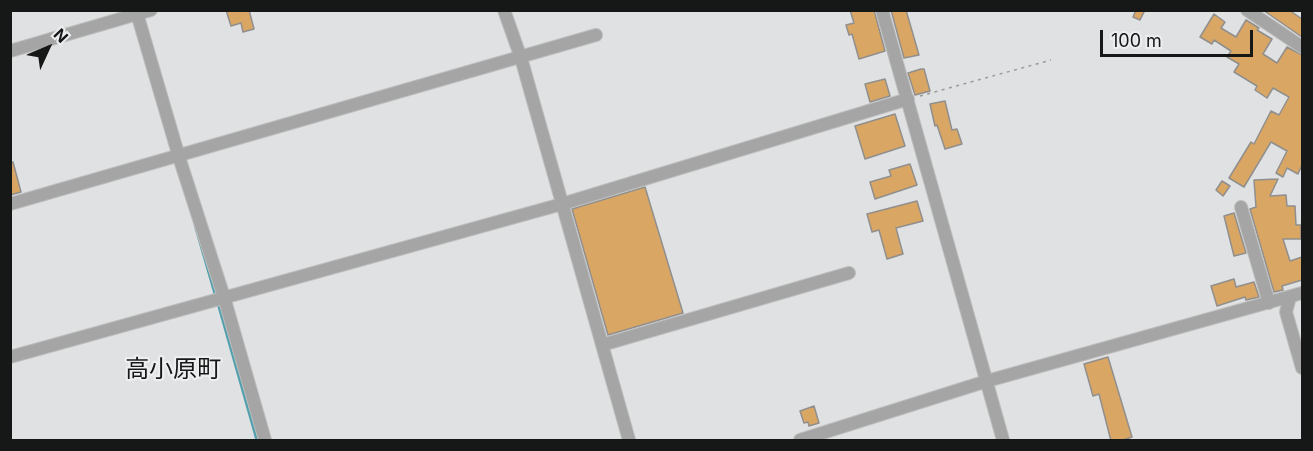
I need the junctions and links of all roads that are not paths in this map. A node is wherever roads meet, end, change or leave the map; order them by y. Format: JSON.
{"nodes":[{"id":1,"x":151,"y":10,"type":"edge"},
{"id":2,"x":504,"y":10,"type":"edge"},
{"id":3,"x":882,"y":10,"type":"edge"},
{"id":4,"x":1247,"y":10,"type":"edge"},
{"id":5,"x":135,"y":14,"type":"edge"},
{"id":6,"x":596,"y":35,"type":"dead end"},
{"id":7,"x":1302,"y":47,"type":"edge"},
{"id":8,"x":10,"y":51,"type":"edge"},
{"id":9,"x":521,"y":58,"type":"junction"},
{"id":10,"x":908,"y":99,"type":"junction"},
{"id":11,"x":176,"y":157,"type":"junction"},
{"id":12,"x":10,"y":204,"type":"edge"},
{"id":13,"x":562,"y":204,"type":"junction"},
{"id":14,"x":1241,"y":207,"type":"dead end"},
{"id":15,"x":849,"y":273,"type":"dead end"},
{"id":16,"x":1296,"y":295,"type":"edge"},
{"id":17,"x":219,"y":298,"type":"junction"},
{"id":18,"x":1269,"y":303,"type":"junction"},
{"id":19,"x":602,"y":345,"type":"junction"},
{"id":20,"x":10,"y":357,"type":"edge"},
{"id":21,"x":1302,"y":368,"type":"edge"},
{"id":22,"x":987,"y":381,"type":"junction"},
{"id":23,"x":265,"y":441,"type":"edge"},
{"id":24,"x":630,"y":441,"type":"edge"},
{"id":25,"x":800,"y":441,"type":"edge"},
{"id":26,"x":1003,"y":441,"type":"edge"}],
"edges":[{"from":1,"to":5,"type":"street"},
{"from":2,"to":9,"type":"street"},
{"from":3,"to":10,"type":"street"},
{"from":4,"to":7,"type":"street"},
{"from":5,"to":8,"type":"street"},
{"from":5,"to":11,"type":"street"},
{"from":6,"to":9,"type":"street"},
{"from":9,"to":11,"type":"street"},
{"from":9,"to":13,"type":"street"},
{"from":10,"to":13,"type":"street"},
{"from":10,"to":22,"type":"street"},
{"from":11,"to":12,"type":"street"},
{"from":11,"to":17,"type":"street"},
{"from":13,"to":17,"type":"street"},
{"from":13,"to":19,"type":"street"},
{"from":14,"to":18,"type":"street"},
{"from":15,"to":19,"type":"street"},
{"from":16,"to":18,"type":"street"},
{"from":16,"to":21,"type":"street"},
{"from":17,"to":20,"type":"street"},
{"from":17,"to":23,"type":"street"},
{"from":18,"to":22,"type":"street"},
{"from":19,"to":24,"type":"street"},
{"from":22,"to":25,"type":"street"},
{"from":22,"to":26,"type":"street"}]}
